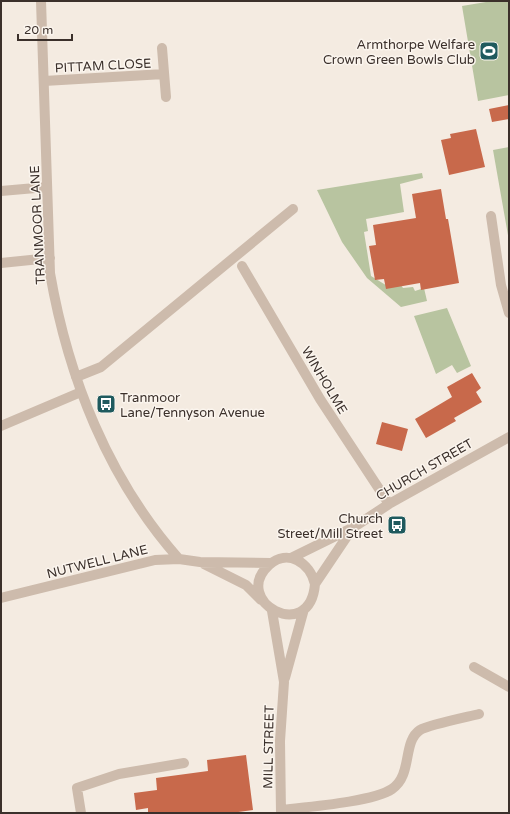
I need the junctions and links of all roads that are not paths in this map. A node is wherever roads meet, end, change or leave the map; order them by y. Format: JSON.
{"nodes":[{"id":1,"x":41,"y":1,"type":"edge"},
{"id":2,"x":162,"y":48,"type":"dead end"},
{"id":3,"x":164,"y":74,"type":"junction"},
{"id":4,"x":44,"y":81,"type":"junction"},
{"id":5,"x":166,"y":97,"type":"dead end"},
{"id":6,"x":47,"y":187,"type":"junction"},
{"id":7,"x":1,"y":191,"type":"edge"},
{"id":8,"x":293,"y":209,"type":"dead end"},
{"id":9,"x":491,"y":216,"type":"dead end"},
{"id":10,"x":50,"y":258,"type":"junction"},
{"id":11,"x":1,"y":263,"type":"edge"},
{"id":12,"x":242,"y":266,"type":"dead end"},
{"id":13,"x":509,"y":313,"type":"edge"},
{"id":14,"x":76,"y":377,"type":"junction"},
{"id":15,"x":81,"y":392,"type":"junction"},
{"id":16,"x":1,"y":426,"type":"edge"},
{"id":17,"x":509,"y":437,"type":"edge"},
{"id":18,"x":389,"y":504,"type":"junction"},
{"id":19,"x":354,"y":527,"type":"junction"},
{"id":20,"x":290,"y":558,"type":"junction"},
{"id":21,"x":179,"y":559,"type":"junction"},
{"id":22,"x":200,"y":562,"type":"junction"},
{"id":23,"x":271,"y":563,"type":"junction"},
{"id":24,"x":315,"y":584,"type":"junction"},
{"id":25,"x":1,"y":598,"type":"edge"},
{"id":26,"x":269,"y":607,"type":"junction"},
{"id":27,"x":304,"y":609,"type":"junction"},
{"id":28,"x":474,"y":667,"type":"dead end"},
{"id":29,"x":284,"y":682,"type":"junction"},
{"id":30,"x":509,"y":686,"type":"edge"},
{"id":31,"x":479,"y":714,"type":"dead end"},
{"id":32,"x":184,"y":762,"type":"dead end"},
{"id":33,"x":281,"y":812,"type":"edge"},
{"id":34,"x":81,"y":813,"type":"edge"}],
"edges":[{"from":1,"to":4,"type":"street","name":"TRANMOOR LANE"},
{"from":2,"to":3,"type":"street","name":"PITTAM CLOSE"},
{"from":3,"to":4,"type":"street","name":"PITTAM CLOSE"},
{"from":3,"to":5,"type":"street","name":"PITTAM CLOSE"},
{"from":4,"to":6,"type":"street","name":"TRANMOOR LANE"},
{"from":6,"to":7,"type":"street"},
{"from":6,"to":10,"type":"street","name":"TRANMOOR LANE"},
{"from":8,"to":14,"type":"street"},
{"from":9,"to":13,"type":"street"},
{"from":10,"to":11,"type":"street"},
{"from":10,"to":14,"type":"street","name":"TRANMOOR LANE"},
{"from":12,"to":18,"type":"street","name":"WINHOLME"},
{"from":14,"to":15,"type":"street","name":"TRANMOOR LANE"},
{"from":15,"to":16,"type":"street"},
{"from":15,"to":21,"type":"street","name":"TRANMOOR LANE"},
{"from":17,"to":18,"type":"street","name":"CHURCH STREET"},
{"from":18,"to":19,"type":"street","name":"CHURCH STREET"},
{"from":19,"to":20,"type":"street","name":"CHURCH STREET"},
{"from":19,"to":24,"type":"street","name":"CHURCH STREET"},
{"from":20,"to":23,"type":"street"},
{"from":20,"to":24,"type":"street"},
{"from":21,"to":22,"type":"street","name":"NUTWELL LANE"},
{"from":21,"to":25,"type":"street","name":"NUTWELL LANE"},
{"from":22,"to":23,"type":"street","name":"NUTWELL LANE"},
{"from":22,"to":26,"type":"street","name":"NUTWELL LANE"},
{"from":23,"to":26,"type":"street"},
{"from":24,"to":27,"type":"street"},
{"from":26,"to":27,"type":"street"},
{"from":26,"to":29,"type":"street","name":"MILL STREET"},
{"from":27,"to":29,"type":"street","name":"MILL STREET"},
{"from":28,"to":30,"type":"street"},
{"from":29,"to":33,"type":"street","name":"MILL STREET"},
{"from":31,"to":33,"type":"street"},
{"from":32,"to":34,"type":"street"}]}
